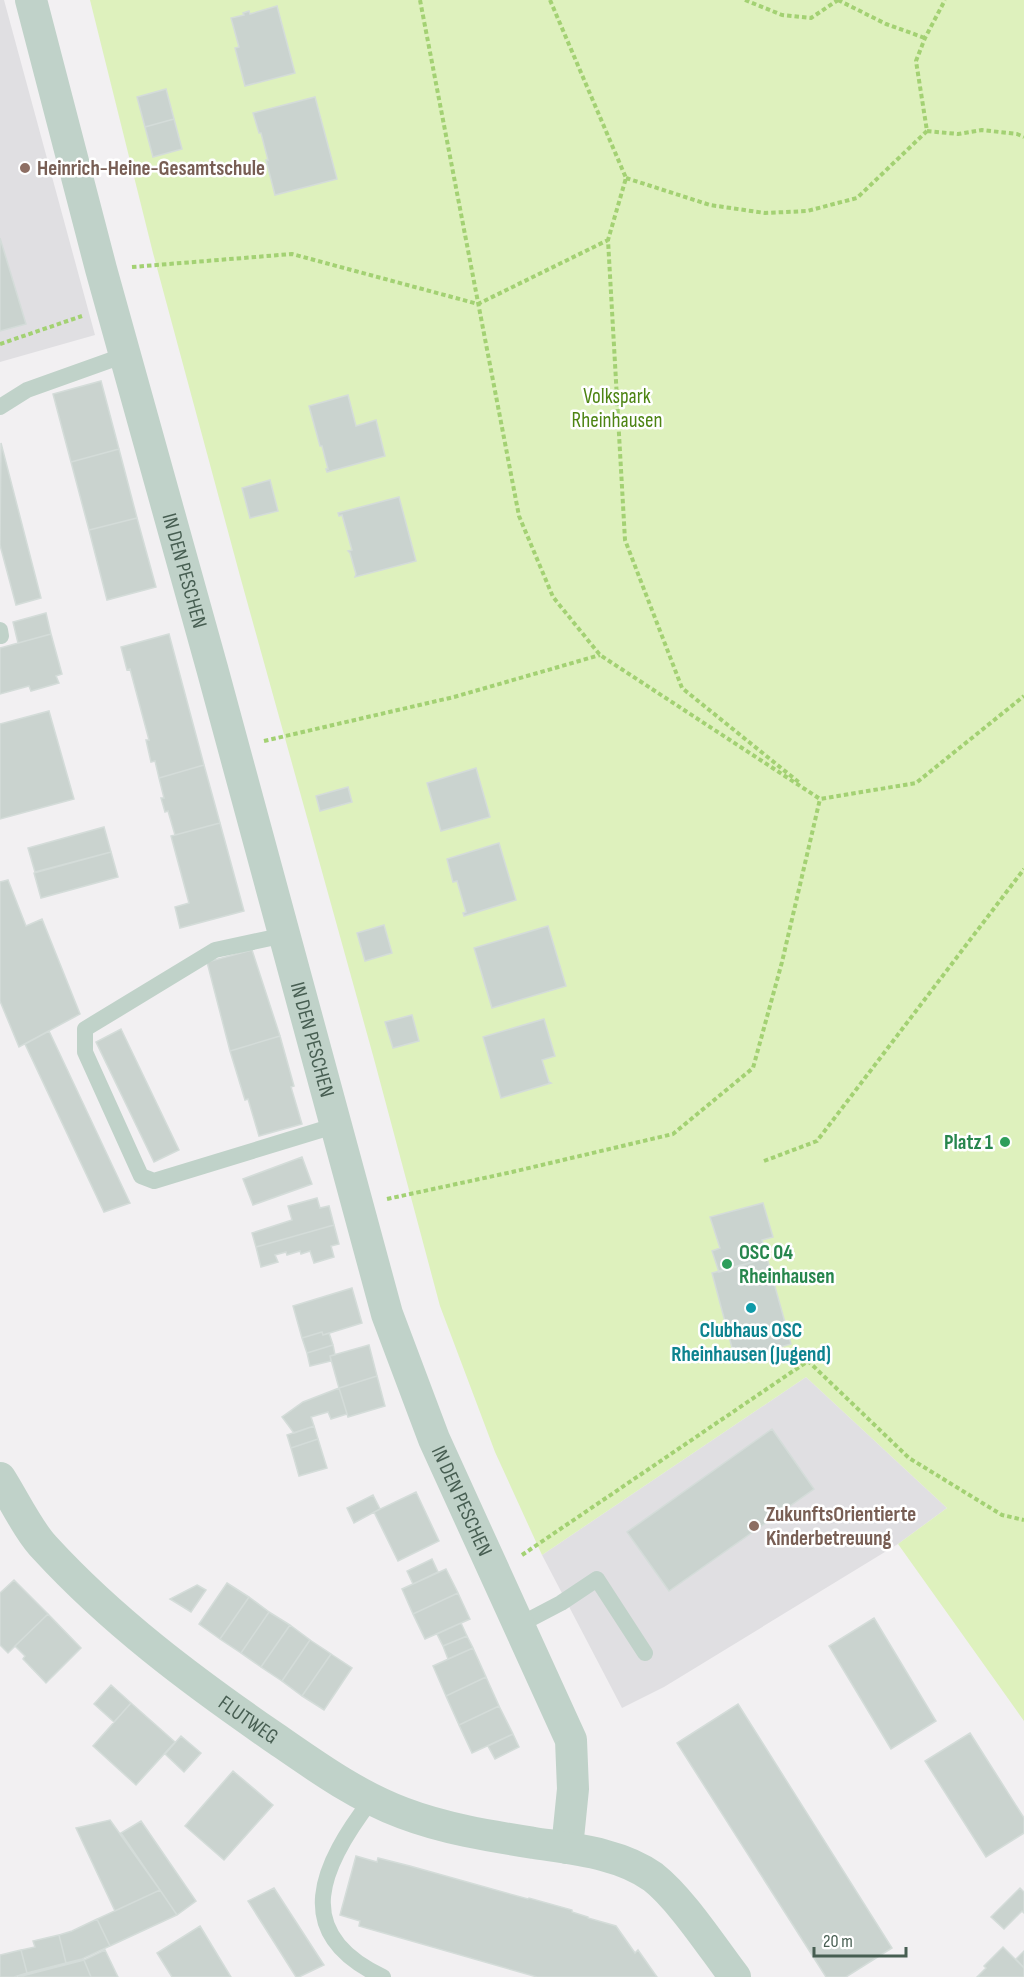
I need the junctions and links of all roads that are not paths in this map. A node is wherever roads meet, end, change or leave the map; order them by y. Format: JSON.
{"nodes":[{"id":1,"x":31,"y":0,"type":"edge"},
{"id":2,"x":125,"y":355,"type":"junction"},
{"id":3,"x":0,"y":407,"type":"edge"},
{"id":4,"x":285,"y":935,"type":"junction"},
{"id":5,"x":337,"y":1125,"type":"junction"},
{"id":6,"x":0,"y":1478,"type":"edge"},
{"id":7,"x":519,"y":1625,"type":"junction"},
{"id":8,"x":645,"y":1653,"type":"dead end"},
{"id":9,"x":372,"y":1799,"type":"junction"},
{"id":10,"x":567,"y":1848,"type":"junction"},
{"id":11,"x":383,"y":1977,"type":"edge"},
{"id":12,"x":735,"y":1977,"type":"edge"}],
"edges":[{"from":1,"to":2,"type":"street","name":"IN DEN PESCHEN"},
{"from":2,"to":3,"type":"lane"},
{"from":2,"to":4,"type":"street","name":"IN DEN PESCHEN"},
{"from":4,"to":5,"type":"street","name":"IN DEN PESCHEN"},
{"from":4,"to":5,"type":"lane"},
{"from":5,"to":7,"type":"street","name":"IN DEN PESCHEN"},
{"from":6,"to":9,"type":"street","name":"FLUTWEG"},
{"from":7,"to":8,"type":"lane"},
{"from":7,"to":10,"type":"street","name":"IN DEN PESCHEN"},
{"from":9,"to":10,"type":"street","name":"FLUTWEG"},
{"from":9,"to":11,"type":"lane"},
{"from":10,"to":12,"type":"street"}]}
